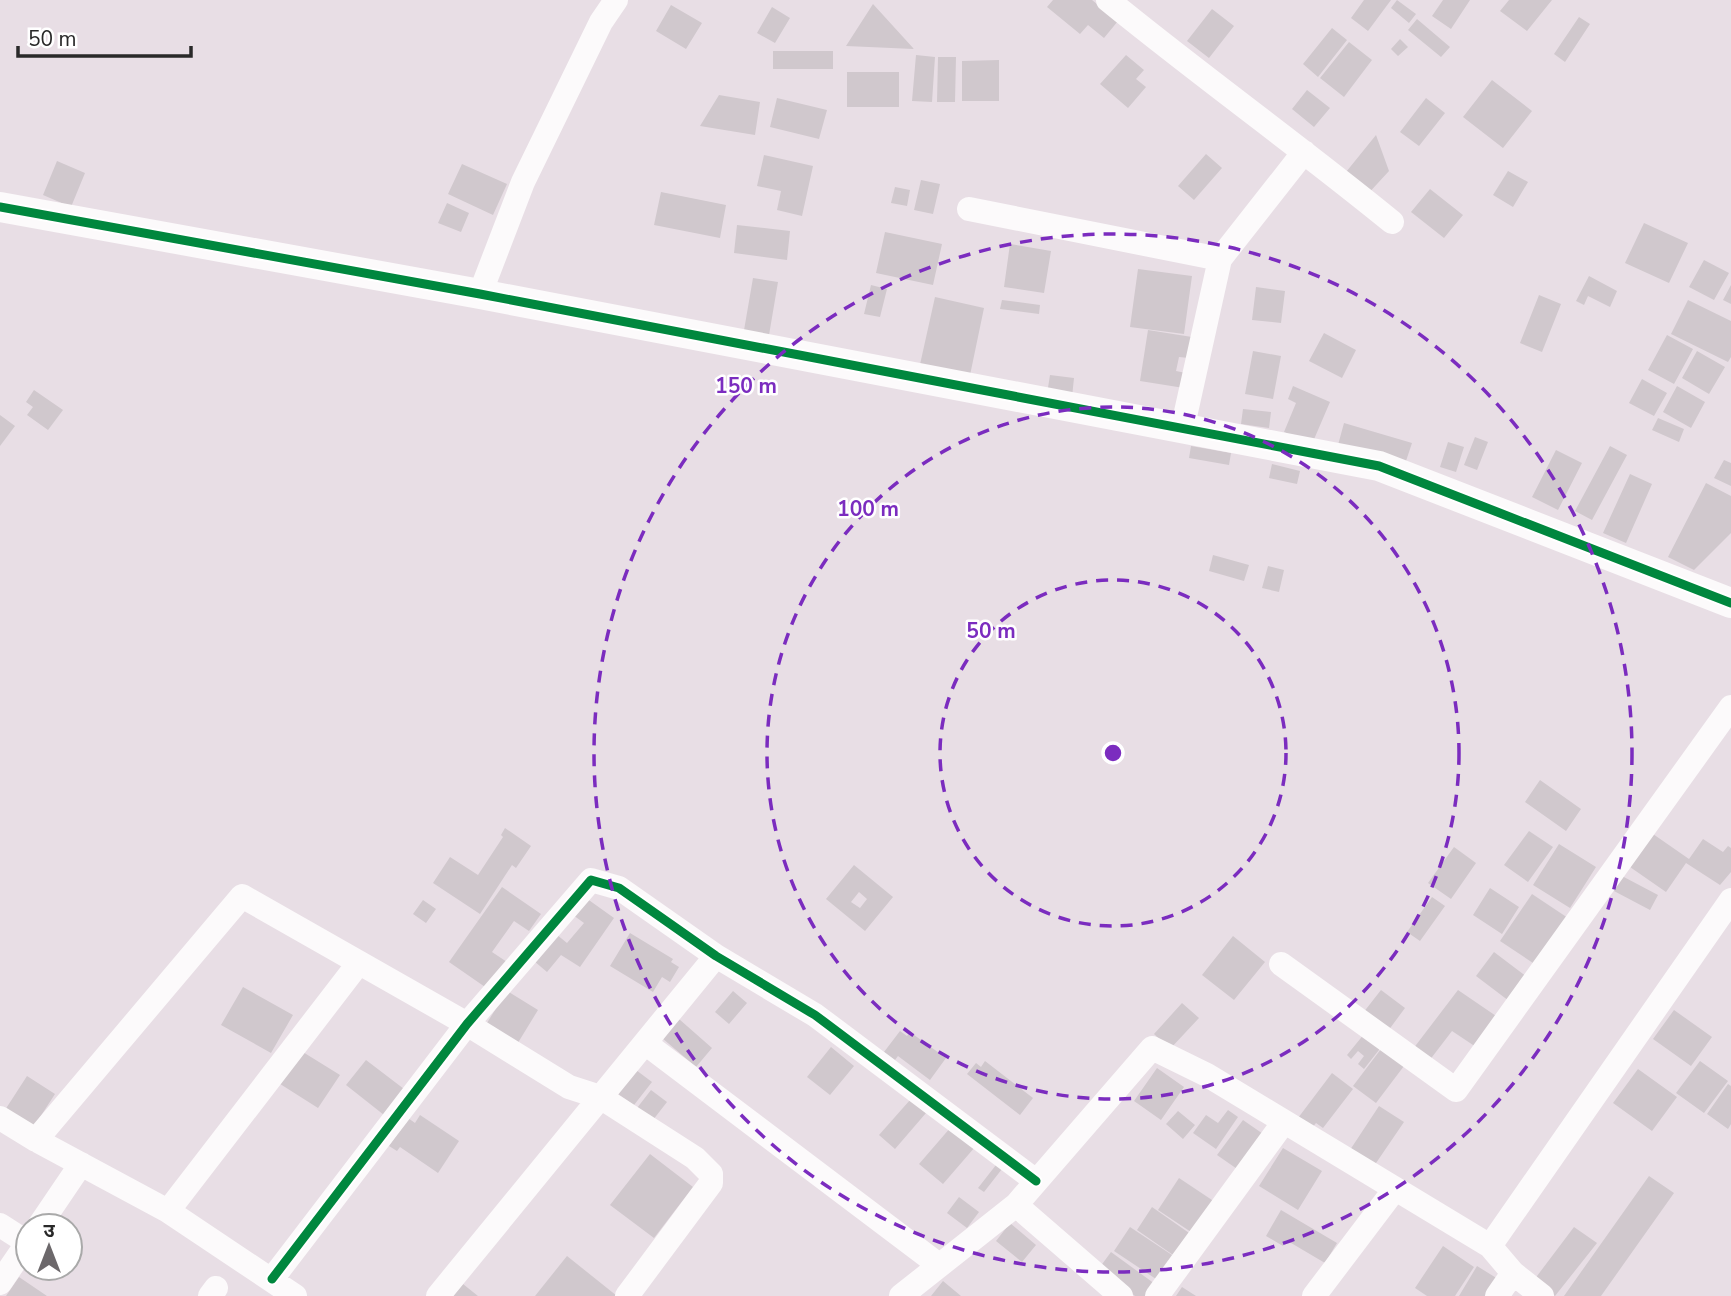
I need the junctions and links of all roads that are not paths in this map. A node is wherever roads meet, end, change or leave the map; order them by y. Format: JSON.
{"nodes":[{"id":1,"x":616,"y":0,"type":"edge"},
{"id":2,"x":1108,"y":0,"type":"edge"},
{"id":3,"x":1304,"y":152,"type":"junction"},
{"id":4,"x":0,"y":207,"type":"edge"},
{"id":5,"x":969,"y":209,"type":"dead end"},
{"id":6,"x":1392,"y":222,"type":"dead end"},
{"id":7,"x":1220,"y":259,"type":"junction"},
{"id":8,"x":480,"y":294,"type":"junction"},
{"id":9,"x":1182,"y":430,"type":"junction"},
{"id":10,"x":1731,"y":603,"type":"edge"},
{"id":11,"x":1731,"y":707,"type":"edge"},
{"id":12,"x":1731,"y":900,"type":"edge"},
{"id":13,"x":716,"y":956,"type":"junction"},
{"id":14,"x":358,"y":964,"type":"junction"},
{"id":15,"x":1280,"y":964,"type":"dead end"},
{"id":16,"x":467,"y":1024,"type":"junction"},
{"id":17,"x":645,"y":1043,"type":"junction"},
{"id":18,"x":600,"y":1097,"type":"junction"},
{"id":19,"x":0,"y":1118,"type":"edge"},
{"id":20,"x":1284,"y":1122,"type":"junction"},
{"id":21,"x":36,"y":1140,"type":"junction"},
{"id":22,"x":81,"y":1164,"type":"junction"},
{"id":23,"x":1036,"y":1181,"type":"junction"},
{"id":24,"x":1395,"y":1189,"type":"junction"},
{"id":25,"x":1016,"y":1205,"type":"junction"},
{"id":26,"x":168,"y":1211,"type":"junction"},
{"id":27,"x":48,"y":1212,"type":"edge"},
{"id":28,"x":1490,"y":1246,"type":"junction"},
{"id":29,"x":14,"y":1263,"type":"edge"},
{"id":30,"x":939,"y":1265,"type":"junction"},
{"id":31,"x":1513,"y":1273,"type":"junction"},
{"id":32,"x":272,"y":1279,"type":"junction"},
{"id":33,"x":0,"y":1283,"type":"edge"},
{"id":34,"x":295,"y":1296,"type":"edge"},
{"id":35,"x":438,"y":1296,"type":"edge"},
{"id":36,"x":626,"y":1296,"type":"edge"},
{"id":37,"x":901,"y":1296,"type":"edge"},
{"id":38,"x":1121,"y":1296,"type":"edge"},
{"id":39,"x":1157,"y":1296,"type":"edge"},
{"id":40,"x":1314,"y":1296,"type":"edge"},
{"id":41,"x":1497,"y":1296,"type":"edge"},
{"id":42,"x":1542,"y":1296,"type":"edge"}],
"edges":[{"from":1,"to":8,"type":"street"},
{"from":2,"to":3,"type":"street"},
{"from":3,"to":6,"type":"street"},
{"from":3,"to":7,"type":"street"},
{"from":4,"to":8,"type":"street"},
{"from":5,"to":7,"type":"street"},
{"from":7,"to":9,"type":"street"},
{"from":8,"to":9,"type":"street"},
{"from":9,"to":10,"type":"street"},
{"from":11,"to":15,"type":"street"},
{"from":12,"to":28,"type":"street"},
{"from":13,"to":16,"type":"street"},
{"from":13,"to":17,"type":"street"},
{"from":13,"to":23,"type":"street"},
{"from":14,"to":16,"type":"street"},
{"from":14,"to":21,"type":"street"},
{"from":14,"to":26,"type":"street"},
{"from":16,"to":18,"type":"street"},
{"from":16,"to":32,"type":"street"},
{"from":17,"to":18,"type":"street"},
{"from":17,"to":30,"type":"street"},
{"from":18,"to":35,"type":"street"},
{"from":18,"to":36,"type":"street"},
{"from":19,"to":21,"type":"street"},
{"from":20,"to":23,"type":"street"},
{"from":20,"to":24,"type":"street"},
{"from":20,"to":39,"type":"street"},
{"from":21,"to":22,"type":"street"},
{"from":22,"to":26,"type":"street"},
{"from":22,"to":27,"type":"street"},
{"from":23,"to":25,"type":"street"},
{"from":24,"to":28,"type":"street"},
{"from":24,"to":40,"type":"street"},
{"from":25,"to":30,"type":"street"},
{"from":25,"to":38,"type":"street"},
{"from":26,"to":32,"type":"street"},
{"from":28,"to":31,"type":"street"},
{"from":29,"to":33,"type":"street"},
{"from":30,"to":37,"type":"street"},
{"from":31,"to":41,"type":"street"},
{"from":31,"to":42,"type":"street"},
{"from":32,"to":34,"type":"street"}]}
